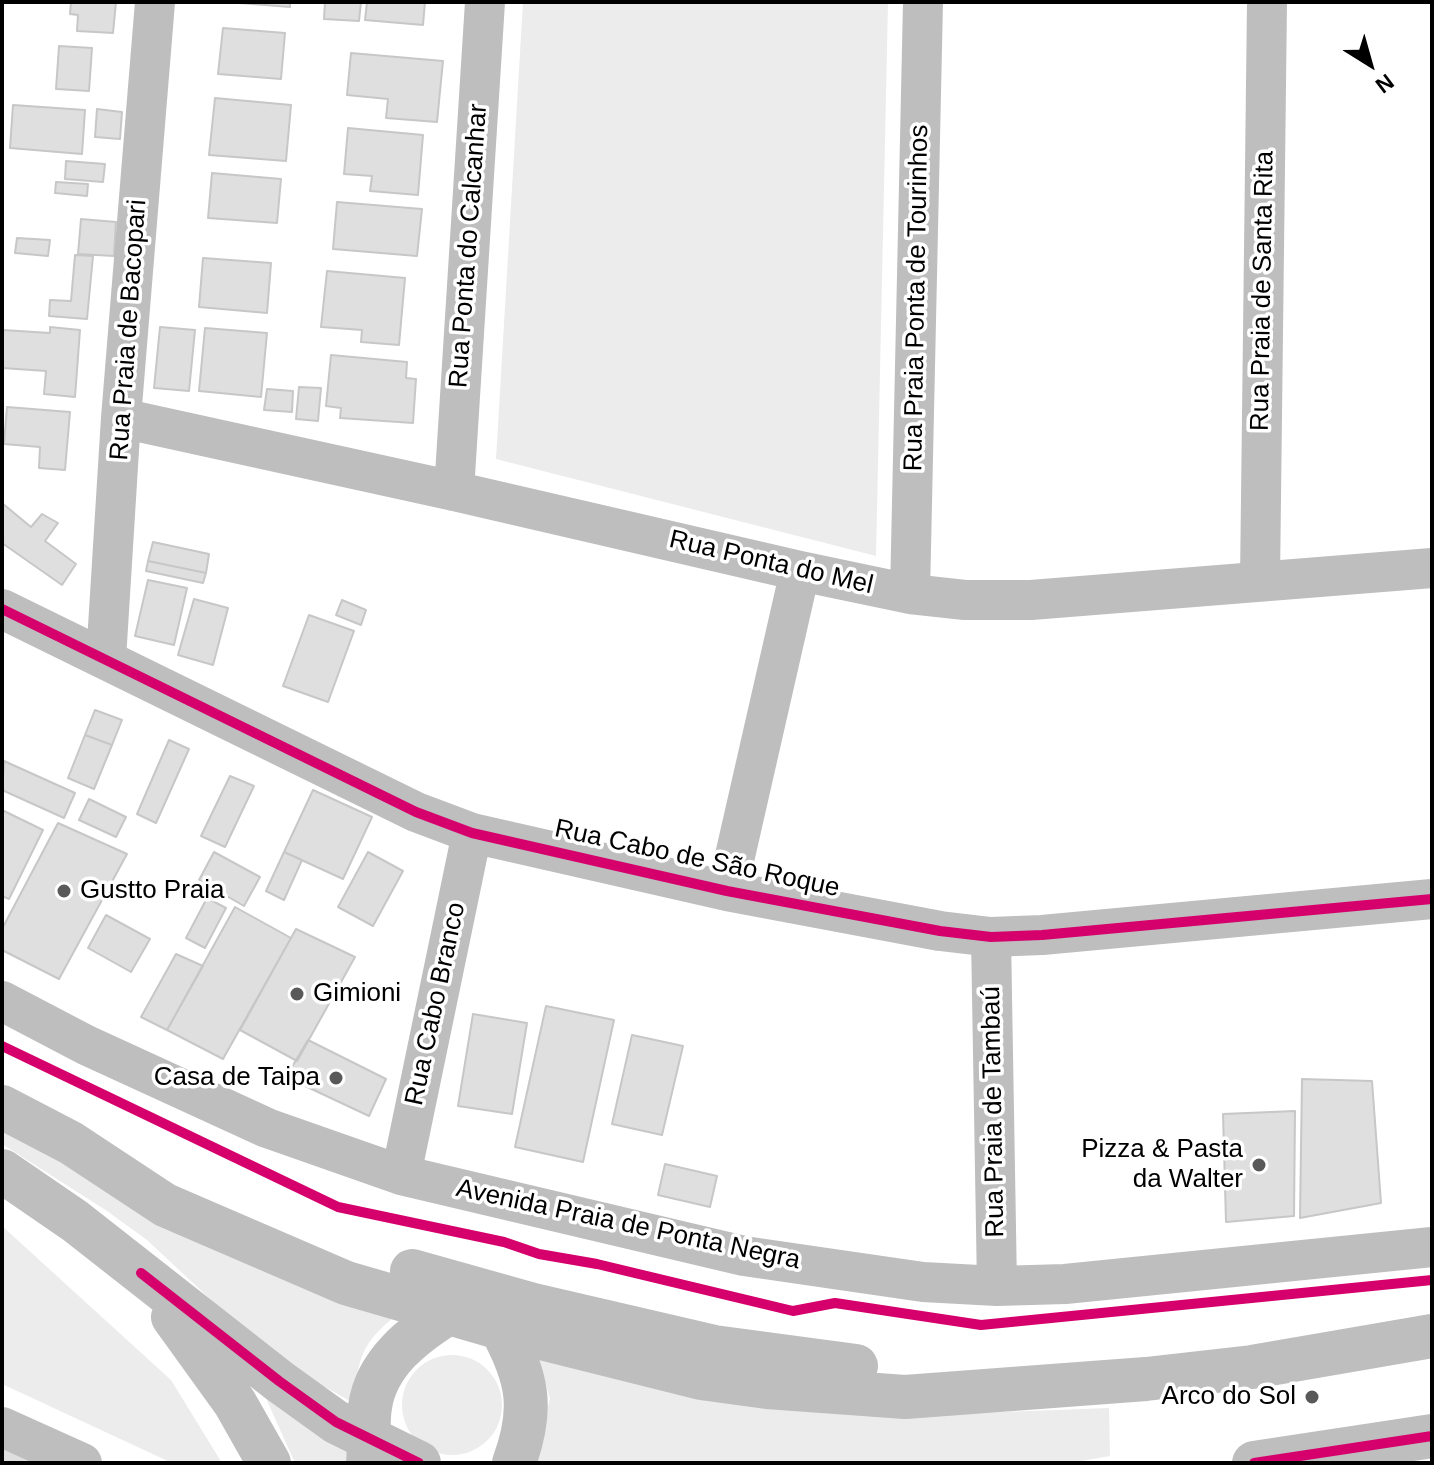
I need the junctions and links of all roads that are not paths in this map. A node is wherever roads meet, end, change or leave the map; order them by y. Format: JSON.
{"nodes":[{"id":1,"x":155,"y":2,"type":"edge"},
{"id":2,"x":485,"y":2,"type":"edge"},
{"id":3,"x":923,"y":2,"type":"edge"},
{"id":4,"x":1267,"y":2,"type":"edge"},
{"id":5,"x":121,"y":418,"type":"junction"},
{"id":6,"x":454,"y":491,"type":"junction"},
{"id":7,"x":1432,"y":568,"type":"edge"},
{"id":8,"x":800,"y":571,"type":"junction"},
{"id":9,"x":1260,"y":580,"type":"junction"},
{"id":10,"x":910,"y":594,"type":"junction"},
{"id":11,"x":2,"y":609,"type":"edge"},
{"id":12,"x":106,"y":659,"type":"junction"},
{"id":13,"x":472,"y":833,"type":"junction"},
{"id":14,"x":727,"y":891,"type":"junction"},
{"id":15,"x":1432,"y":899,"type":"edge"},
{"id":16,"x":991,"y":937,"type":"junction"},
{"id":17,"x":2,"y":1001,"type":"edge"},
{"id":18,"x":2,"y":1107,"type":"edge"},
{"id":19,"x":71,"y":1143,"type":"junction"},
{"id":20,"x":2,"y":1171,"type":"edge"},
{"id":21,"x":401,"y":1175,"type":"junction"},
{"id":22,"x":1432,"y":1247,"type":"edge"},
{"id":23,"x":141,"y":1273,"type":"junction"},
{"id":24,"x":997,"y":1286,"type":"junction"},
{"id":25,"x":448,"y":1313,"type":"junction"},
{"id":26,"x":501,"y":1328,"type":"junction"},
{"id":27,"x":1432,"y":1336,"type":"edge"},
{"id":28,"x":1009,"y":1388,"type":"junction"},
{"id":29,"x":2,"y":1427,"type":"edge"},
{"id":30,"x":1432,"y":1436,"type":"edge"},
{"id":31,"x":369,"y":1452,"type":"edge"},
{"id":32,"x":82,"y":1463,"type":"edge"},
{"id":33,"x":269,"y":1463,"type":"edge"},
{"id":34,"x":419,"y":1463,"type":"edge"},
{"id":35,"x":514,"y":1463,"type":"edge"},
{"id":36,"x":1254,"y":1463,"type":"edge"}],
"edges":[{"from":1,"to":5,"type":"street","name":"Rua Praia de Bacopari"},
{"from":2,"to":6,"type":"street","name":"Rua Ponta do Calcanhar"},
{"from":3,"to":10,"type":"street","name":"Rua Praia Ponta de Tourinhos"},
{"from":4,"to":9,"type":"street","name":"Rua Praia de Santa Rita"},
{"from":5,"to":6,"type":"street","name":"Rua Ponta do Mel"},
{"from":5,"to":12,"type":"street","name":"Rua Praia de Bacopari"},
{"from":6,"to":8,"type":"street","name":"Rua Ponta do Mel"},
{"from":7,"to":9,"type":"street","name":"Rua Ponta do Mel"},
{"from":8,"to":10,"type":"street","name":"Rua Ponta do Mel"},
{"from":8,"to":14,"type":"street"},
{"from":9,"to":10,"type":"street","name":"Rua Ponta do Mel"},
{"from":11,"to":12,"type":"street","name":"Rua Cabo de São Roque"},
{"from":12,"to":13,"type":"street","name":"Rua Cabo de São Roque"},
{"from":13,"to":14,"type":"street","name":"Rua Cabo de São Roque"},
{"from":13,"to":21,"type":"street","name":"Rua Cabo Branco"},
{"from":14,"to":16,"type":"street","name":"Rua Cabo de São Roque"},
{"from":15,"to":16,"type":"street","name":"Rua Cabo de São Roque"},
{"from":16,"to":24,"type":"street","name":"Rua Praia de Tambaú"},
{"from":17,"to":21,"type":"street","name":"Avenida Praia de Ponta Negra"},
{"from":18,"to":19,"type":"main road"},
{"from":19,"to":25,"type":"main road"},
{"from":19,"to":28,"type":"main road"},
{"from":20,"to":23,"type":"main road"},
{"from":21,"to":24,"type":"street","name":"Avenida Praia de Ponta Negra"},
{"from":22,"to":24,"type":"street","name":"Avenida Praia de Ponta Negra"},
{"from":23,"to":31,"type":"main road"},
{"from":23,"to":33,"type":"main road"},
{"from":25,"to":26,"type":"main road"},
{"from":25,"to":31,"type":"main road"},
{"from":26,"to":28,"type":"main road"},
{"from":26,"to":35,"type":"main road"},
{"from":27,"to":28,"type":"main road"},
{"from":29,"to":32,"type":"street"},
{"from":30,"to":36,"type":"main road"},
{"from":31,"to":34,"type":"main road"}]}
